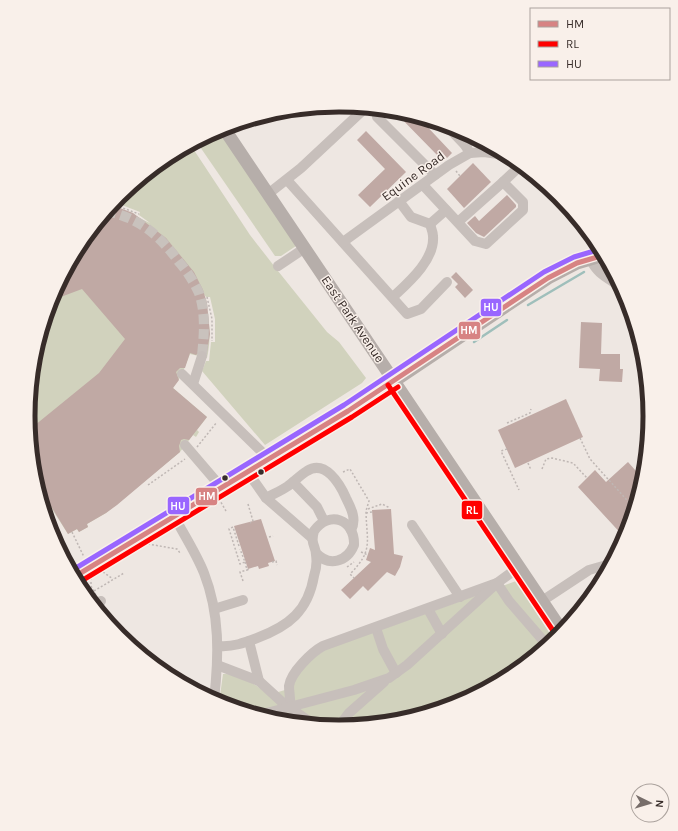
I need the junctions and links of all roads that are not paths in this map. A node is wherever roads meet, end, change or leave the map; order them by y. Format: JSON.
{"nodes":[{"id":1,"x":361,"y":112,"type":"edge"},
{"id":2,"x":377,"y":117,"type":"dead end"},
{"id":3,"x":227,"y":133,"type":"edge"},
{"id":4,"x":455,"y":135,"type":"edge"},
{"id":5,"x":471,"y":142,"type":"edge"},
{"id":6,"x":467,"y":149,"type":"junction"},
{"id":7,"x":491,"y":152,"type":"edge"},
{"id":8,"x":519,"y":170,"type":"edge"},
{"id":9,"x":435,"y":175,"type":"junction"},
{"id":10,"x":287,"y":180,"type":"junction"},
{"id":11,"x":503,"y":182,"type":"junction"},
{"id":12,"x":423,"y":185,"type":"junction"},
{"id":13,"x":268,"y":194,"type":"junction"},
{"id":14,"x":399,"y":201,"type":"junction"},
{"id":15,"x":446,"y":210,"type":"junction"},
{"id":16,"x":458,"y":222,"type":"junction"},
{"id":17,"x":430,"y":224,"type":"junction"},
{"id":18,"x":343,"y":242,"type":"junction"},
{"id":19,"x":305,"y":248,"type":"junction"},
{"id":20,"x":598,"y":257,"type":"edge"},
{"id":21,"x":278,"y":266,"type":"dead end"},
{"id":22,"x":447,"y":282,"type":"dead end"},
{"id":23,"x":613,"y":282,"type":"edge"},
{"id":24,"x":392,"y":298,"type":"junction"},
{"id":25,"x":202,"y":356,"type":"tunnel mouth"},
{"id":26,"x":182,"y":374,"type":"dead end"},
{"id":27,"x":394,"y":381,"type":"junction"},
{"id":28,"x":193,"y":384,"type":"junction"},
{"id":29,"x":186,"y":445,"type":"dead end"},
{"id":30,"x":268,"y":458,"type":"junction"},
{"id":31,"x":246,"y":471,"type":"junction"},
{"id":32,"x":293,"y":482,"type":"junction"},
{"id":33,"x":220,"y":492,"type":"junction"},
{"id":34,"x":266,"y":498,"type":"junction"},
{"id":35,"x":174,"y":516,"type":"junction"},
{"id":36,"x":324,"y":521,"type":"junction"},
{"id":37,"x":412,"y":525,"type":"dead end"},
{"id":38,"x":351,"y":530,"type":"junction"},
{"id":39,"x":312,"y":538,"type":"junction"},
{"id":40,"x":316,"y":553,"type":"junction"},
{"id":41,"x":603,"y":566,"type":"edge"},
{"id":42,"x":519,"y":567,"type":"junction"},
{"id":43,"x":80,"y":573,"type":"edge"},
{"id":44,"x":497,"y":583,"type":"junction"},
{"id":45,"x":460,"y":597,"type":"junction"},
{"id":46,"x":243,"y":600,"type":"dead end"},
{"id":47,"x":542,"y":601,"type":"junction"},
{"id":48,"x":214,"y":609,"type":"junction"},
{"id":49,"x":428,"y":609,"type":"junction"},
{"id":50,"x":558,"y":626,"type":"edge"},
{"id":51,"x":376,"y":628,"type":"junction"},
{"id":52,"x":442,"y":634,"type":"junction"},
{"id":53,"x":543,"y":640,"type":"edge"},
{"id":54,"x":248,"y":641,"type":"junction"},
{"id":55,"x":219,"y":646,"type":"junction"},
{"id":56,"x":218,"y":665,"type":"junction"},
{"id":57,"x":392,"y":675,"type":"junction"},
{"id":58,"x":261,"y":683,"type":"junction"},
{"id":59,"x":289,"y":684,"type":"junction"},
{"id":60,"x":215,"y":692,"type":"edge"},
{"id":61,"x":290,"y":707,"type":"junction"},
{"id":62,"x":271,"y":712,"type":"edge"},
{"id":63,"x":304,"y":718,"type":"edge"},
{"id":64,"x":344,"y":720,"type":"edge"}],
"edges":[{"from":1,"to":10,"type":"street"},
{"from":2,"to":9,"type":"street"},
{"from":3,"to":13,"type":"main road","name":"East Park Avenue"},
{"from":4,"to":6,"type":"street"},
{"from":5,"to":6,"type":"street","name":"Equine Road"},
{"from":6,"to":7,"type":"street"},
{"from":6,"to":9,"type":"street","name":"Equine Road"},
{"from":8,"to":11,"type":"street"},
{"from":9,"to":12,"type":"street","name":"Equine Road"},
{"from":10,"to":13,"type":"street"},
{"from":10,"to":18,"type":"street"},
{"from":11,"to":16,"type":"street"},
{"from":11,"to":16,"type":"street"},
{"from":12,"to":14,"type":"street","name":"Equine Road"},
{"from":12,"to":15,"type":"street"},
{"from":13,"to":19,"type":"main road","name":"East Park Avenue"},
{"from":14,"to":17,"type":"street"},
{"from":14,"to":18,"type":"street","name":"Equine Road"},
{"from":15,"to":16,"type":"street"},
{"from":15,"to":17,"type":"street"},
{"from":17,"to":24,"type":"street"},
{"from":18,"to":24,"type":"street"},
{"from":19,"to":21,"type":"street"},
{"from":19,"to":27,"type":"main road","name":"East Park Avenue"},
{"from":20,"to":23,"type":"street"},
{"from":20,"to":27,"type":"main road"},
{"from":22,"to":24,"type":"street"},
{"from":25,"to":28,"type":"street"},
{"from":26,"to":28,"type":"street"},
{"from":27,"to":30,"type":"street"},
{"from":27,"to":42,"type":"main road","name":"East Park Avenue"},
{"from":28,"to":30,"type":"street"},
{"from":29,"to":33,"type":"street"},
{"from":30,"to":31,"type":"street"},
{"from":31,"to":33,"type":"street"},
{"from":31,"to":34,"type":"street"},
{"from":32,"to":34,"type":"street"},
{"from":32,"to":36,"type":"street"},
{"from":32,"to":38,"type":"street"},
{"from":33,"to":35,"type":"street"},
{"from":34,"to":39,"type":"street"},
{"from":35,"to":43,"type":"street"},
{"from":35,"to":48,"type":"street"},
{"from":36,"to":38,"type":"street"},
{"from":36,"to":39,"type":"street"},
{"from":37,"to":45,"type":"street"},
{"from":38,"to":40,"type":"street"},
{"from":39,"to":40,"type":"street"},
{"from":40,"to":54,"type":"street"},
{"from":41,"to":47,"type":"street"},
{"from":42,"to":44,"type":"street"},
{"from":42,"to":47,"type":"main road","name":"East Park Avenue"},
{"from":44,"to":45,"type":"street"},
{"from":44,"to":52,"type":"street"},
{"from":44,"to":53,"type":"street"},
{"from":45,"to":49,"type":"street"},
{"from":46,"to":48,"type":"street"},
{"from":47,"to":50,"type":"main road","name":"East Park Avenue"},
{"from":48,"to":55,"type":"street"},
{"from":49,"to":51,"type":"street"},
{"from":49,"to":52,"type":"street"},
{"from":51,"to":57,"type":"street"},
{"from":51,"to":59,"type":"street"},
{"from":52,"to":57,"type":"street"},
{"from":54,"to":55,"type":"street"},
{"from":54,"to":58,"type":"street"},
{"from":55,"to":56,"type":"street"},
{"from":56,"to":58,"type":"street"},
{"from":56,"to":60,"type":"street"},
{"from":57,"to":61,"type":"street"},
{"from":57,"to":64,"type":"street"},
{"from":58,"to":59,"type":"street"},
{"from":58,"to":61,"type":"street"},
{"from":59,"to":61,"type":"street"},
{"from":61,"to":62,"type":"street"},
{"from":61,"to":63,"type":"street"}]}
